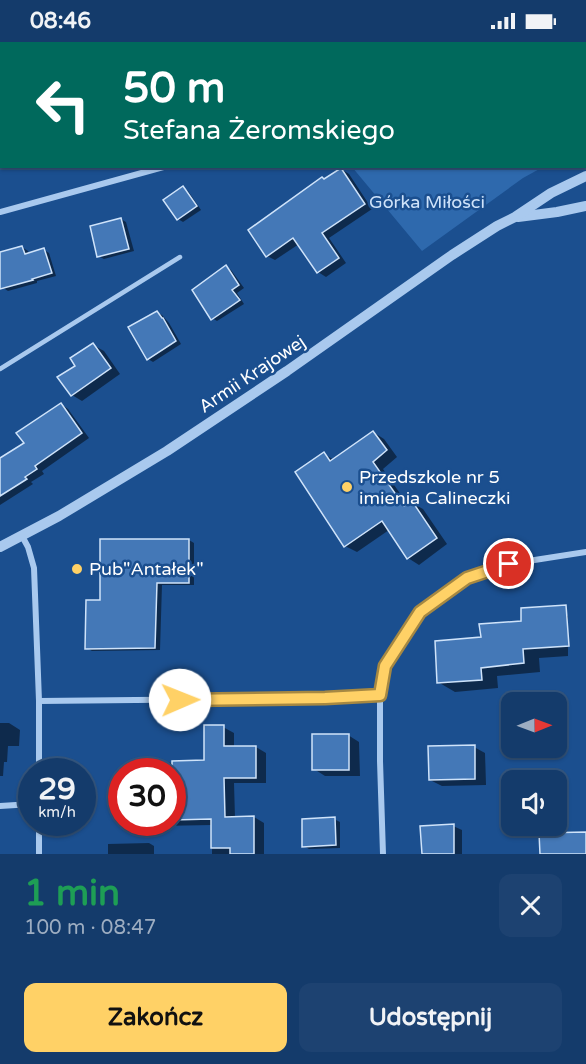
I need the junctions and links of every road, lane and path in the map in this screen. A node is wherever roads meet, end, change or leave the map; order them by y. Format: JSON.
{"nodes":[{"id":1,"x":160,"y":168,"type":"edge"},
{"id":2,"x":586,"y":176,"type":"edge"},
{"id":3,"x":586,"y":206,"type":"edge"},
{"id":4,"x":0,"y":212,"type":"edge"},
{"id":5,"x":515,"y":217,"type":"junction"},
{"id":6,"x":180,"y":257,"type":"dead end"},
{"id":7,"x":0,"y":369,"type":"edge"},
{"id":8,"x":22,"y":536,"type":"junction"},
{"id":9,"x":0,"y":547,"type":"edge"},
{"id":10,"x":586,"y":552,"type":"edge"},
{"id":11,"x":380,"y":695,"type":"junction"},
{"id":12,"x":39,"y":701,"type":"junction"},
{"id":13,"x":39,"y":758,"type":"edge"},
{"id":14,"x":18,"y":805,"type":"edge"},
{"id":15,"x":0,"y":807,"type":"edge"},
{"id":16,"x":39,"y":836,"type":"edge"},
{"id":17,"x":39,"y":854,"type":"edge"},
{"id":18,"x":383,"y":854,"type":"edge"}],
"edges":[{"from":1,"to":4,"type":"street"},
{"from":2,"to":5,"type":"street","name":"Armii Krajowej"},
{"from":3,"to":5,"type":"street","name":"Armii Krajowej"},
{"from":5,"to":8,"type":"street","name":"Armii Krajowej"},
{"from":6,"to":7,"type":"lane"},
{"from":8,"to":9,"type":"street","name":"Armii Krajowej"},
{"from":8,"to":12,"type":"street"},
{"from":10,"to":11,"type":"street"},
{"from":11,"to":12,"type":"street"},
{"from":11,"to":18,"type":"street"},
{"from":12,"to":13,"type":"street"},
{"from":14,"to":15,"type":"street"},
{"from":16,"to":17,"type":"street"}]}
